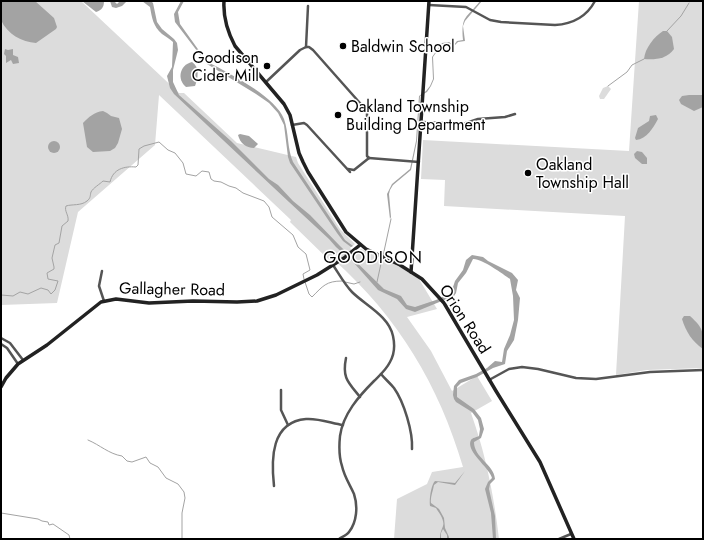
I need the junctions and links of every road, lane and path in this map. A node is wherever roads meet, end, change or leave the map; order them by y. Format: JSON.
{"nodes":[{"id":1,"x":224,"y":1,"type":"edge"},
{"id":2,"x":595,"y":1,"type":"edge"},
{"id":3,"x":429,"y":3,"type":"edge"},
{"id":4,"x":308,"y":6,"type":"dead end"},
{"id":5,"x":306,"y":47,"type":"junction"},
{"id":6,"x":266,"y":82,"type":"junction"},
{"id":7,"x":515,"y":114,"type":"dead end"},
{"id":8,"x":422,"y":122,"type":"junction"},
{"id":9,"x":292,"y":125,"type":"junction"},
{"id":10,"x":369,"y":158,"type":"junction"},
{"id":11,"x":419,"y":162,"type":"junction"},
{"id":12,"x":360,"y":245,"type":"junction"},
{"id":13,"x":333,"y":265,"type":"junction"},
{"id":14,"x":102,"y":271,"type":"dead end"},
{"id":15,"x":411,"y":272,"type":"junction"},
{"id":16,"x":104,"y":301,"type":"junction"},
{"id":17,"x":1,"y":338,"type":"edge"},
{"id":18,"x":1,"y":344,"type":"edge"},
{"id":19,"x":346,"y":358,"type":"dead end"},
{"id":20,"x":23,"y":360,"type":"junction"},
{"id":21,"x":18,"y":364,"type":"junction"},
{"id":22,"x":703,"y":370,"type":"edge"},
{"id":23,"x":381,"y":374,"type":"junction"},
{"id":24,"x":489,"y":380,"type":"junction"},
{"id":25,"x":1,"y":387,"type":"edge"},
{"id":26,"x":281,"y":390,"type":"dead end"},
{"id":27,"x":360,"y":397,"type":"junction"},
{"id":28,"x":288,"y":425,"type":"junction"},
{"id":29,"x":343,"y":425,"type":"junction"},
{"id":30,"x":412,"y":449,"type":"dead end"},
{"id":31,"x":274,"y":486,"type":"dead end"},
{"id":32,"x":572,"y":533,"type":"junction"},
{"id":33,"x":339,"y":539,"type":"edge"},
{"id":34,"x":559,"y":539,"type":"edge"},
{"id":35,"x":574,"y":539,"type":"edge"}],
"edges":[{"from":1,"to":6,"type":"street","name":"Orion Road"},
{"from":2,"to":3,"type":"street"},
{"from":3,"to":8,"type":"street"},
{"from":4,"to":5,"type":"street"},
{"from":5,"to":6,"type":"street"},
{"from":5,"to":10,"type":"street"},
{"from":6,"to":9,"type":"street","name":"Orion Road"},
{"from":7,"to":8,"type":"street"},
{"from":8,"to":11,"type":"street"},
{"from":9,"to":10,"type":"street"},
{"from":9,"to":12,"type":"street","name":"Orion Road"},
{"from":10,"to":11,"type":"street"},
{"from":11,"to":15,"type":"street"},
{"from":12,"to":13,"type":"street","name":"Gallagher Road"},
{"from":12,"to":15,"type":"street","name":"Orion Road"},
{"from":13,"to":16,"type":"street","name":"Gallagher Road"},
{"from":13,"to":23,"type":"street"},
{"from":14,"to":16,"type":"street"},
{"from":15,"to":24,"type":"street","name":"Orion Road"},
{"from":16,"to":20,"type":"street","name":"Gallagher Road"},
{"from":17,"to":20,"type":"street"},
{"from":18,"to":21,"type":"street"},
{"from":19,"to":27,"type":"street"},
{"from":20,"to":21,"type":"street","name":"Gallagher Road"},
{"from":21,"to":25,"type":"street","name":"Gallagher Road"},
{"from":22,"to":24,"type":"street"},
{"from":23,"to":27,"type":"street"},
{"from":23,"to":30,"type":"street"},
{"from":24,"to":32,"type":"street","name":"Orion Road"},
{"from":26,"to":28,"type":"street"},
{"from":27,"to":29,"type":"street"},
{"from":28,"to":29,"type":"street"},
{"from":28,"to":31,"type":"street"},
{"from":29,"to":33,"type":"street"},
{"from":32,"to":34,"type":"street"},
{"from":32,"to":35,"type":"street","name":"Orion Road"}]}
